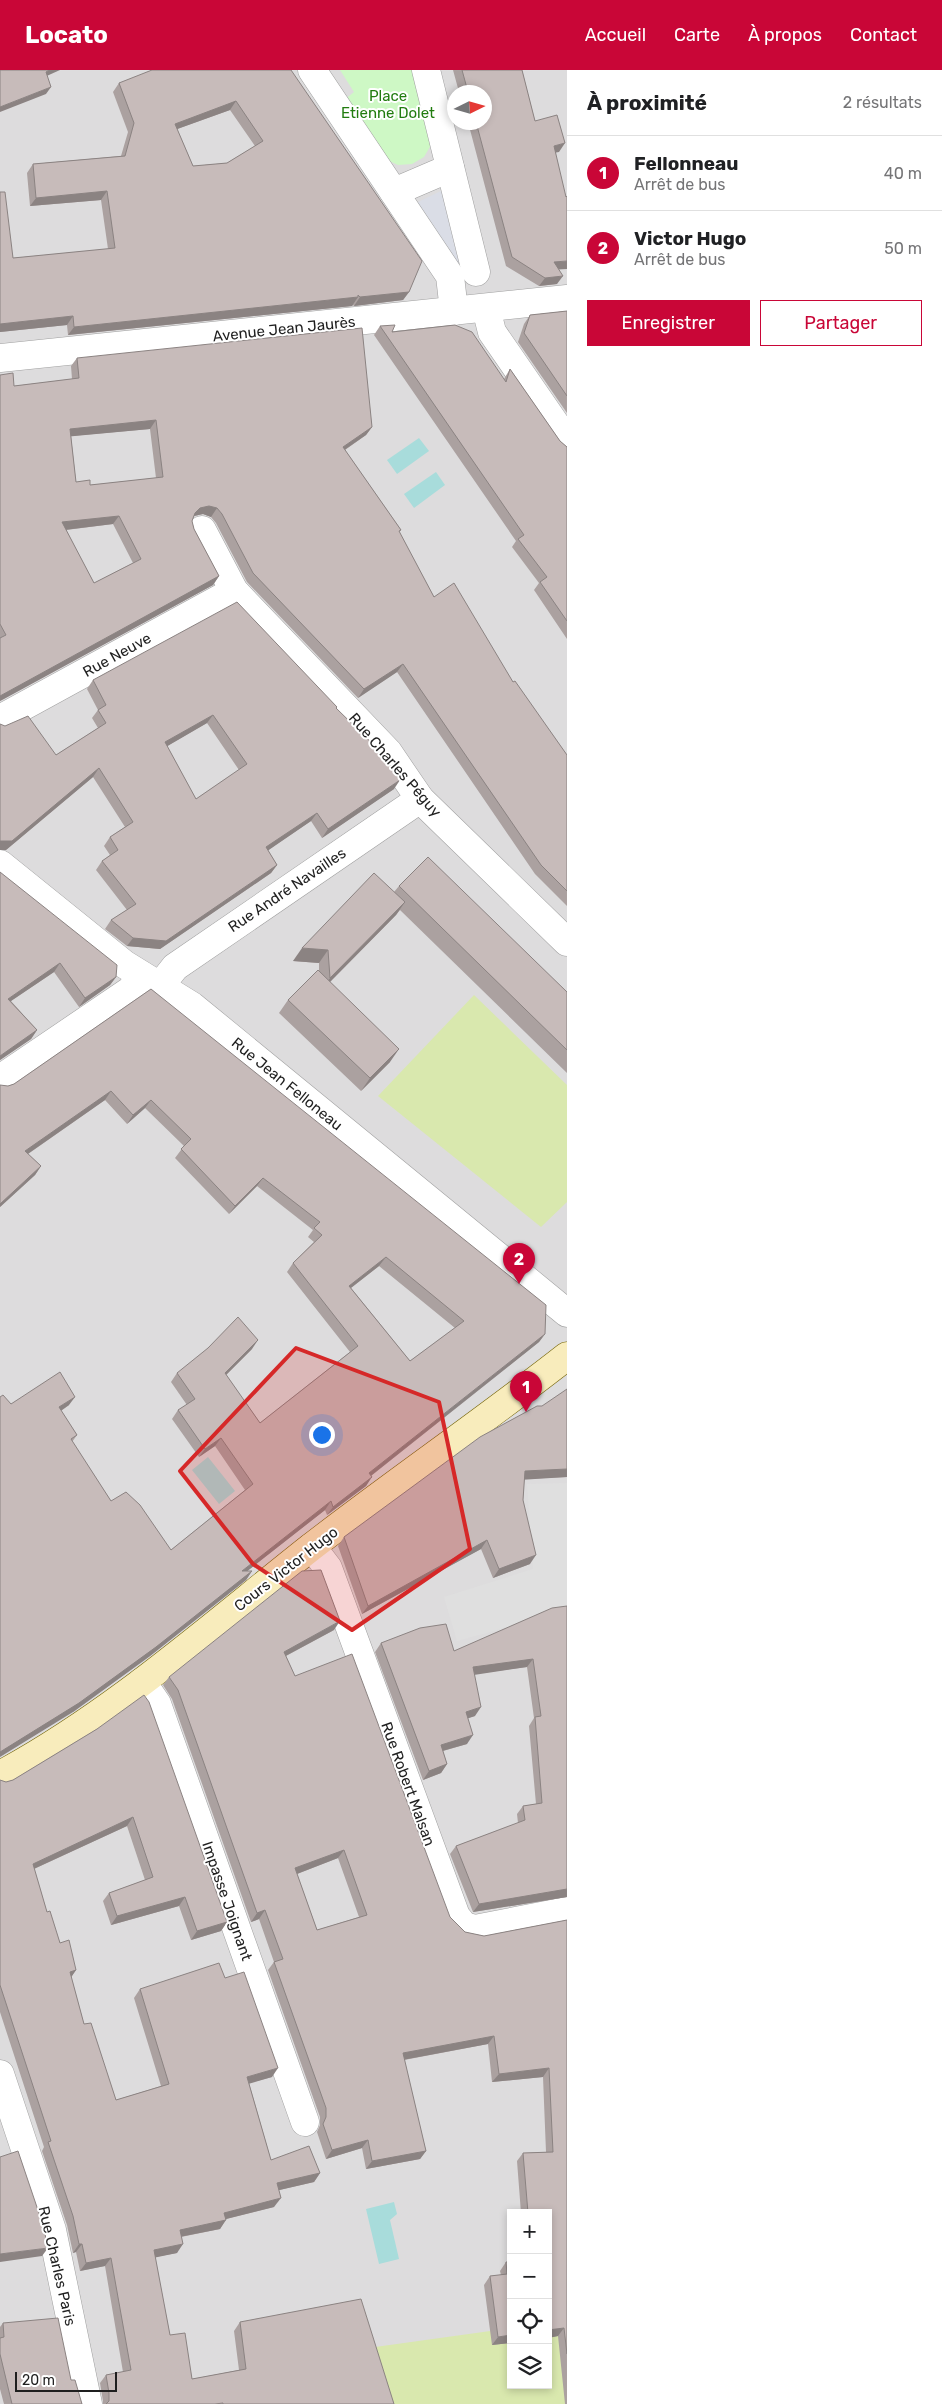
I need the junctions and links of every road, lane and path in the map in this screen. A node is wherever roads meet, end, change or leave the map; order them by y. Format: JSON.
{"nodes":[{"id":1,"x":312,"y":70,"type":"edge"},
{"id":2,"x":426,"y":70,"type":"edge"},
{"id":3,"x":450,"y":168,"type":"junction"},
{"id":4,"x":394,"y":192,"type":"junction"},
{"id":5,"x":476,"y":272,"type":"dead end"},
{"id":6,"x":567,"y":299,"type":"edge"},
{"id":7,"x":486,"y":308,"type":"junction"},
{"id":8,"x":454,"y":311,"type":"junction"},
{"id":9,"x":0,"y":358,"type":"edge"},
{"id":10,"x":567,"y":441,"type":"edge"},
{"id":11,"x":202,"y":530,"type":"dead end"},
{"id":12,"x":234,"y":591,"type":"junction"},
{"id":13,"x":0,"y":719,"type":"edge"},
{"id":14,"x":420,"y":799,"type":"junction"},
{"id":15,"x":0,"y":864,"type":"edge"},
{"id":16,"x":567,"y":942,"type":"edge"},
{"id":17,"x":150,"y":981,"type":"junction"},
{"id":18,"x":0,"y":1079,"type":"edge"},
{"id":19,"x":567,"y":1313,"type":"edge"},
{"id":20,"x":567,"y":1356,"type":"edge"},
{"id":21,"x":312,"y":1547,"type":"junction"},
{"id":22,"x":142,"y":1682,"type":"junction"},
{"id":23,"x":0,"y":1775,"type":"edge"},
{"id":24,"x":567,"y":1911,"type":"edge"},
{"id":25,"x":0,"y":2074,"type":"edge"},
{"id":26,"x":305,"y":2122,"type":"dead end"},
{"id":27,"x":88,"y":2404,"type":"edge"}],
"edges":[{"from":1,"to":4,"type":"street"},
{"from":2,"to":3,"type":"street"},
{"from":3,"to":4,"type":"street"},
{"from":3,"to":5,"type":"street"},
{"from":4,"to":8,"type":"street"},
{"from":6,"to":7,"type":"street","name":"Avenue Jean Jaurès"},
{"from":7,"to":8,"type":"street","name":"Avenue Jean Jaurès"},
{"from":7,"to":10,"type":"street"},
{"from":8,"to":9,"type":"street","name":"Avenue Jean Jaurès"},
{"from":11,"to":12,"type":"street","name":"Rue Charles Péguy"},
{"from":12,"to":13,"type":"street","name":"Rue Neuve"},
{"from":12,"to":14,"type":"street","name":"Rue Charles Péguy"},
{"from":14,"to":16,"type":"street","name":"Rue Charles Péguy"},
{"from":14,"to":17,"type":"street","name":"Rue André Navailles"},
{"from":15,"to":17,"type":"street","name":"Rue Jean Felloneau"},
{"from":17,"to":18,"type":"street","name":"Rue André Navailles"},
{"from":17,"to":19,"type":"street","name":"Rue Jean Felloneau"},
{"from":20,"to":21,"type":"street","name":"Cours Victor Hugo"},
{"from":21,"to":22,"type":"street","name":"Cours Victor Hugo"},
{"from":21,"to":24,"type":"street","name":"Rue Robert Malsan"},
{"from":22,"to":23,"type":"street","name":"Cours Victor Hugo"},
{"from":22,"to":26,"type":"street","name":"Impasse Joignant"},
{"from":25,"to":27,"type":"street","name":"Rue Charles Paris"}]}
